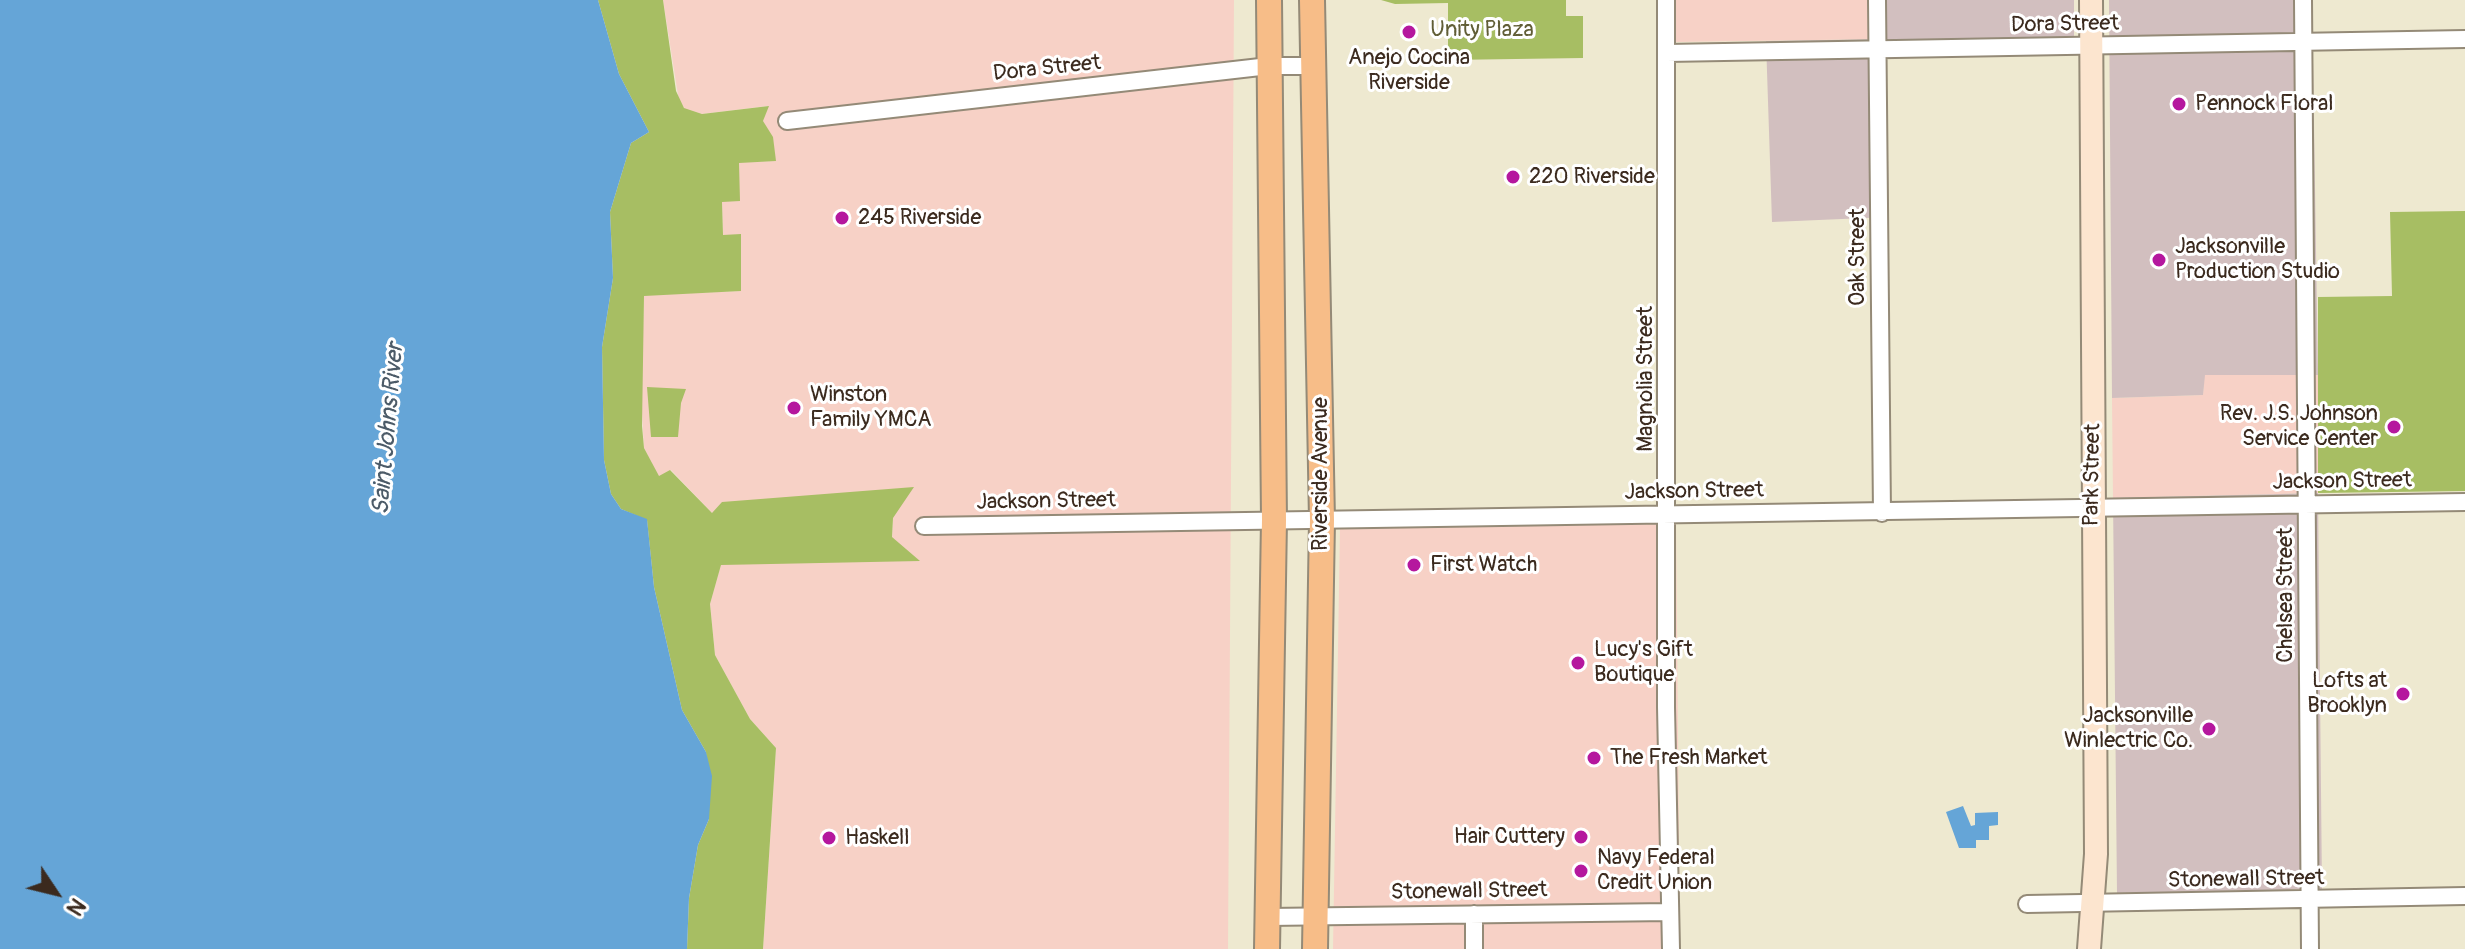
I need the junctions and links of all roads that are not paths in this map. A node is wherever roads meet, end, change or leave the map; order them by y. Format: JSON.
{"nodes":[{"id":1,"x":1269,"y":0,"type":"edge"},
{"id":2,"x":1312,"y":0,"type":"edge"},
{"id":3,"x":1666,"y":0,"type":"edge"},
{"id":4,"x":1877,"y":0,"type":"edge"},
{"id":5,"x":2091,"y":0,"type":"edge"},
{"id":6,"x":2303,"y":0,"type":"edge"},
{"id":7,"x":2465,"y":39,"type":"edge"},
{"id":8,"x":2303,"y":41,"type":"junction"},
{"id":9,"x":2091,"y":46,"type":"junction"},
{"id":10,"x":1878,"y":51,"type":"junction"},
{"id":11,"x":1667,"y":53,"type":"junction"},
{"id":12,"x":1269,"y":66,"type":"junction"},
{"id":13,"x":1312,"y":66,"type":"junction"},
{"id":14,"x":787,"y":121,"type":"dead end"},
{"id":15,"x":2465,"y":502,"type":"edge"},
{"id":16,"x":2308,"y":505,"type":"junction"},
{"id":17,"x":2092,"y":507,"type":"junction"},
{"id":18,"x":1882,"y":513,"type":"junction"},
{"id":19,"x":1667,"y":514,"type":"junction"},
{"id":20,"x":1274,"y":520,"type":"junction"},
{"id":21,"x":1322,"y":520,"type":"junction"},
{"id":22,"x":924,"y":526,"type":"dead end"},
{"id":23,"x":2465,"y":896,"type":"edge"},
{"id":24,"x":2309,"y":901,"type":"junction"},
{"id":25,"x":2027,"y":904,"type":"dead end"},
{"id":26,"x":2092,"y":904,"type":"junction"},
{"id":27,"x":1670,"y":912,"type":"junction"},
{"id":28,"x":1474,"y":914,"type":"junction"},
{"id":29,"x":1316,"y":916,"type":"junction"},
{"id":30,"x":1268,"y":917,"type":"junction"},
{"id":31,"x":1267,"y":949,"type":"edge"},
{"id":32,"x":1315,"y":949,"type":"edge"},
{"id":33,"x":1474,"y":949,"type":"edge"},
{"id":34,"x":1671,"y":949,"type":"edge"},
{"id":35,"x":2089,"y":949,"type":"edge"},
{"id":36,"x":2310,"y":949,"type":"edge"}],
"edges":[{"from":1,"to":12,"type":"main road"},
{"from":2,"to":13,"type":"main road","name":"Riverside Avenue"},
{"from":3,"to":11,"type":"street","name":"Magnolia Street"},
{"from":4,"to":10,"type":"street","name":"Oak Street"},
{"from":5,"to":9,"type":"street","name":"Park Street"},
{"from":6,"to":8,"type":"street","name":"Chelsea Street"},
{"from":7,"to":8,"type":"street","name":"Dora Street"},
{"from":8,"to":9,"type":"street","name":"Dora Street"},
{"from":8,"to":16,"type":"street","name":"Chelsea Street"},
{"from":9,"to":10,"type":"street","name":"Dora Street"},
{"from":9,"to":17,"type":"street","name":"Park Street"},
{"from":10,"to":11,"type":"street","name":"Dora Street"},
{"from":10,"to":18,"type":"street","name":"Oak Street"},
{"from":11,"to":19,"type":"street","name":"Magnolia Street"},
{"from":12,"to":13,"type":"street","name":"Dora Street"},
{"from":12,"to":14,"type":"street","name":"Dora Street"},
{"from":12,"to":20,"type":"main road"},
{"from":13,"to":21,"type":"main road","name":"Riverside Avenue"},
{"from":15,"to":16,"type":"street","name":"Jackson Street"},
{"from":16,"to":17,"type":"street","name":"Jackson Street"},
{"from":16,"to":24,"type":"street","name":"Chelsea Street"},
{"from":17,"to":18,"type":"street","name":"Jackson Street"},
{"from":17,"to":26,"type":"street","name":"Park Street"},
{"from":18,"to":19,"type":"street","name":"Jackson Street"},
{"from":19,"to":21,"type":"street","name":"Jackson Street"},
{"from":19,"to":27,"type":"street","name":"Magnolia Street"},
{"from":20,"to":21,"type":"street","name":"Jackson Street"},
{"from":20,"to":22,"type":"street","name":"Jackson Street"},
{"from":20,"to":30,"type":"main road"},
{"from":21,"to":29,"type":"main road","name":"Riverside Avenue"},
{"from":23,"to":24,"type":"street","name":"Stonewall Street"},
{"from":24,"to":26,"type":"street","name":"Stonewall Street"},
{"from":24,"to":36,"type":"street","name":"Chelsea Street"},
{"from":25,"to":26,"type":"street","name":"Stonewall Street"},
{"from":26,"to":35,"type":"street","name":"Park Street"},
{"from":27,"to":28,"type":"street","name":"Stonewall Street"},
{"from":27,"to":34,"type":"street","name":"Magnolia Street"},
{"from":28,"to":29,"type":"street","name":"Stonewall Street"},
{"from":28,"to":33,"type":"street"},
{"from":29,"to":30,"type":"street","name":"Stonewall Street"},
{"from":29,"to":32,"type":"main road","name":"Riverside Avenue"},
{"from":30,"to":31,"type":"main road"}]}
